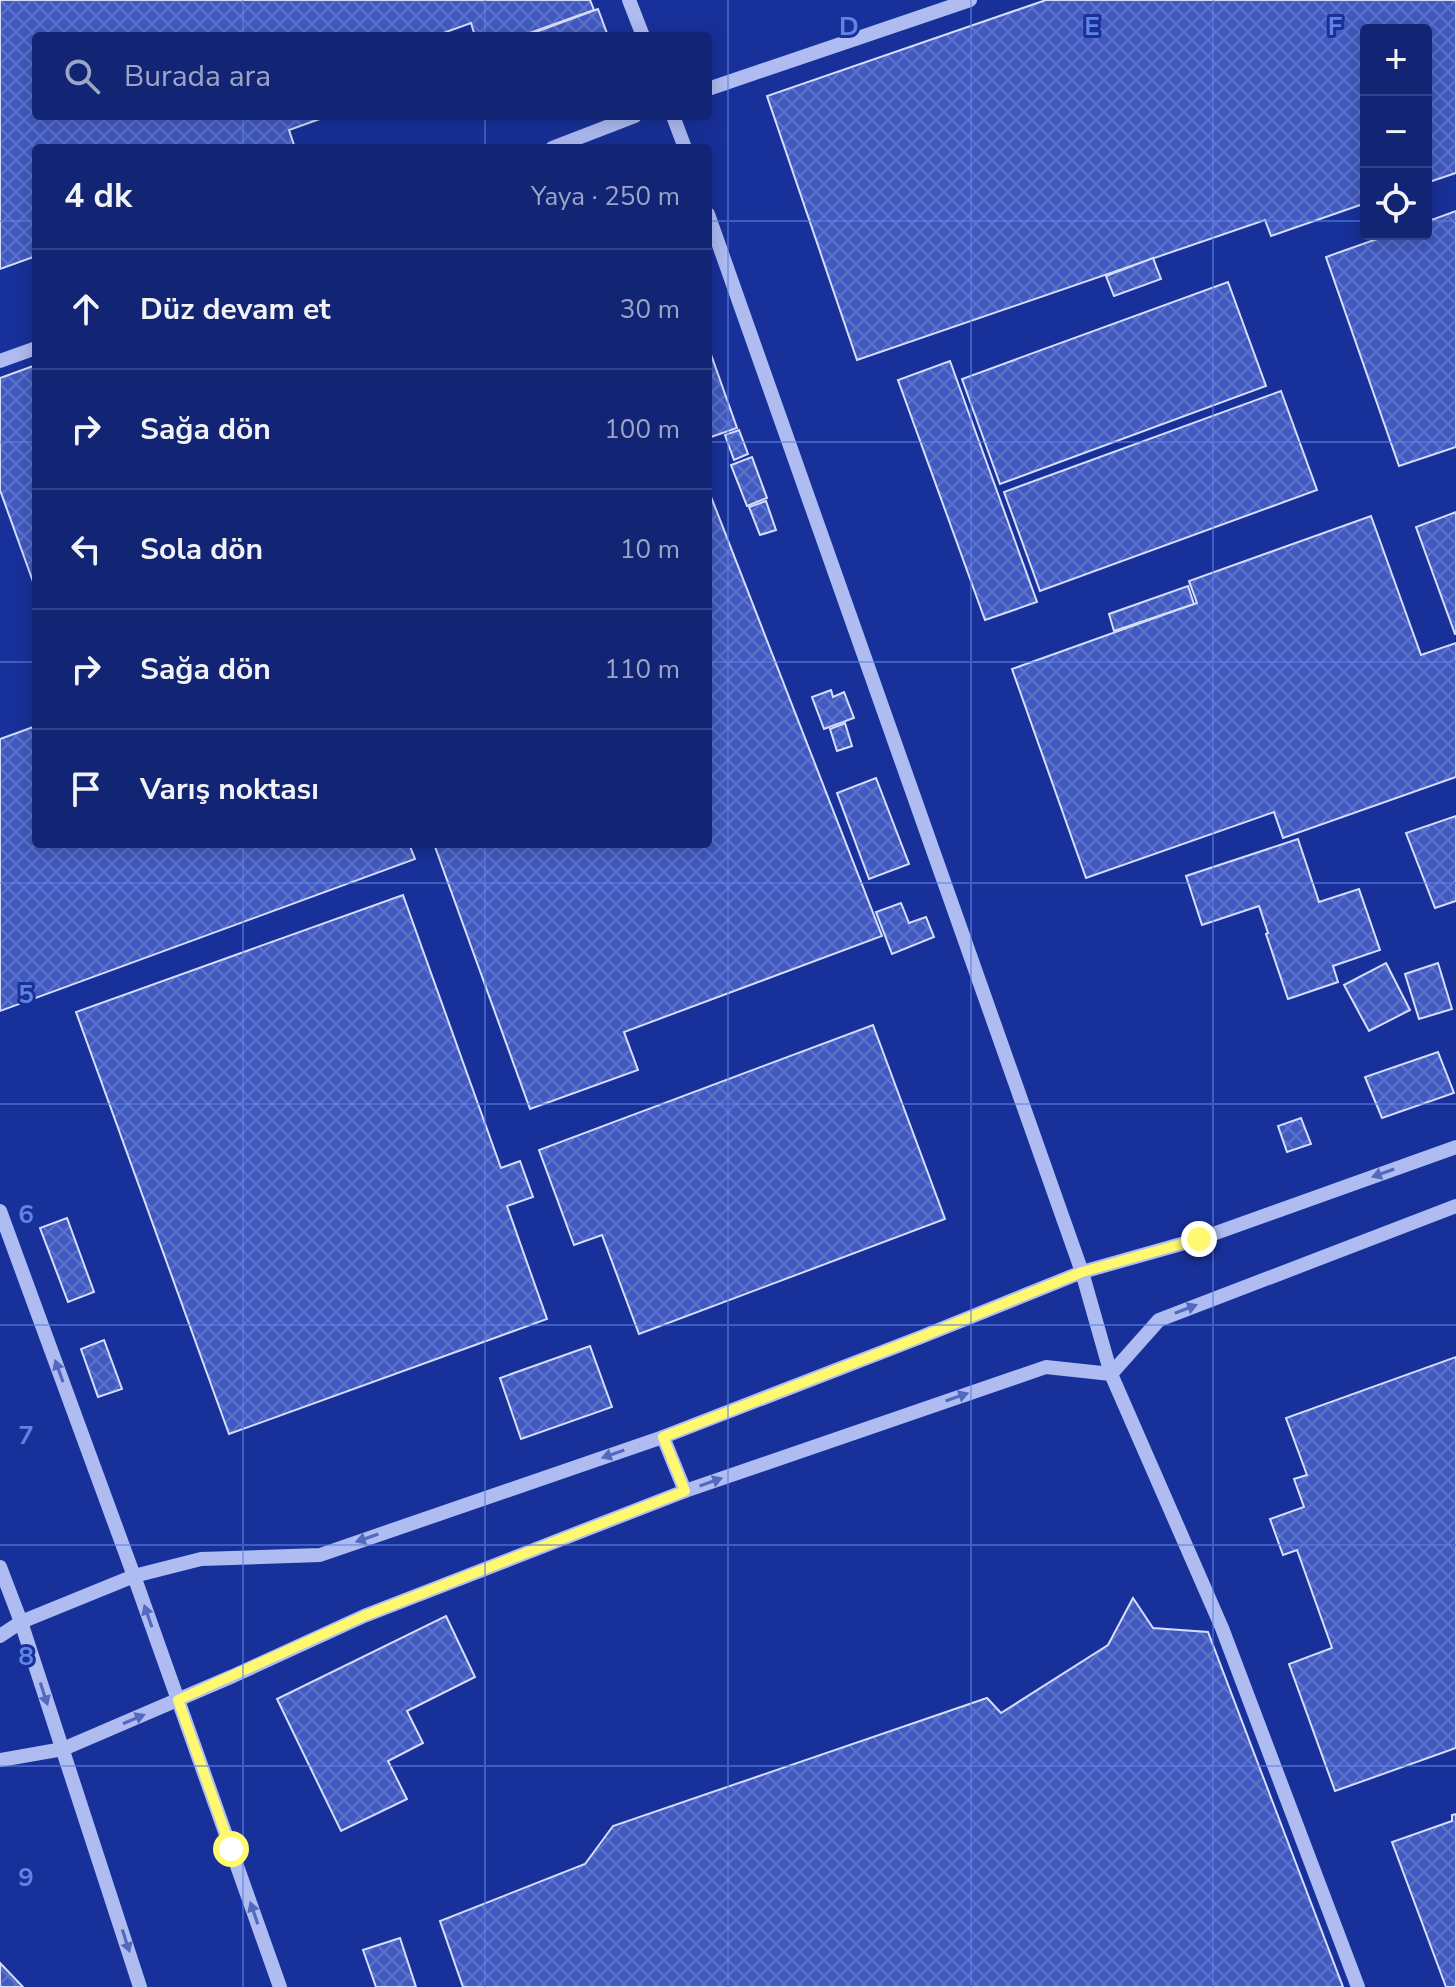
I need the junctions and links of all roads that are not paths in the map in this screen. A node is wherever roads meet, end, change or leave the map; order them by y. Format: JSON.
{"nodes":[{"id":1,"x":629,"y":0,"type":"edge"},
{"id":2,"x":970,"y":0,"type":"edge"},
{"id":3,"x":641,"y":32,"type":"edge"},
{"id":4,"x":712,"y":88,"type":"edge"},
{"id":5,"x":625,"y":120,"type":"edge"},
{"id":6,"x":674,"y":120,"type":"edge"},
{"id":7,"x":562,"y":144,"type":"edge"},
{"id":8,"x":684,"y":144,"type":"edge"},
{"id":9,"x":712,"y":225,"type":"edge"},
{"id":10,"x":32,"y":349,"type":"edge"},
{"id":11,"x":0,"y":361,"type":"edge"},
{"id":12,"x":1456,"y":1147,"type":"edge"},
{"id":13,"x":1456,"y":1206,"type":"edge"},
{"id":14,"x":0,"y":1211,"type":"edge"},
{"id":15,"x":1082,"y":1272,"type":"junction"},
{"id":16,"x":1111,"y":1374,"type":"junction"},
{"id":17,"x":663,"y":1437,"type":"junction"},
{"id":18,"x":685,"y":1491,"type":"junction"},
{"id":19,"x":0,"y":1567,"type":"edge"},
{"id":20,"x":134,"y":1576,"type":"junction"},
{"id":21,"x":21,"y":1622,"type":"junction"},
{"id":22,"x":0,"y":1636,"type":"edge"},
{"id":23,"x":178,"y":1700,"type":"junction"},
{"id":24,"x":63,"y":1749,"type":"junction"},
{"id":25,"x":0,"y":1760,"type":"edge"},
{"id":26,"x":140,"y":1987,"type":"edge"},
{"id":27,"x":280,"y":1987,"type":"edge"},
{"id":28,"x":1358,"y":1987,"type":"edge"}],
"edges":[{"from":1,"to":3,"type":"street"},
{"from":2,"to":4,"type":"street"},
{"from":5,"to":7,"type":"street"},
{"from":6,"to":8,"type":"street"},
{"from":9,"to":15,"type":"street"},
{"from":10,"to":11,"type":"street"},
{"from":12,"to":15,"type":"street","one_way":true},
{"from":16,"to":13,"type":"street","one_way":true},
{"from":20,"to":14,"type":"street","one_way":true},
{"from":15,"to":16,"type":"street"},
{"from":15,"to":17,"type":"street"},
{"from":18,"to":16,"type":"street","one_way":true},
{"from":16,"to":28,"type":"street"},
{"from":17,"to":18,"type":"street"},
{"from":17,"to":20,"type":"street","one_way":true},
{"from":18,"to":23,"type":"street"},
{"from":19,"to":21,"type":"street"},
{"from":20,"to":21,"type":"street"},
{"from":23,"to":20,"type":"street","one_way":true},
{"from":21,"to":22,"type":"street"},
{"from":21,"to":24,"type":"street","one_way":true},
{"from":24,"to":23,"type":"street","one_way":true},
{"from":27,"to":23,"type":"street","one_way":true},
{"from":24,"to":25,"type":"street"},
{"from":24,"to":26,"type":"street","one_way":true}]}
